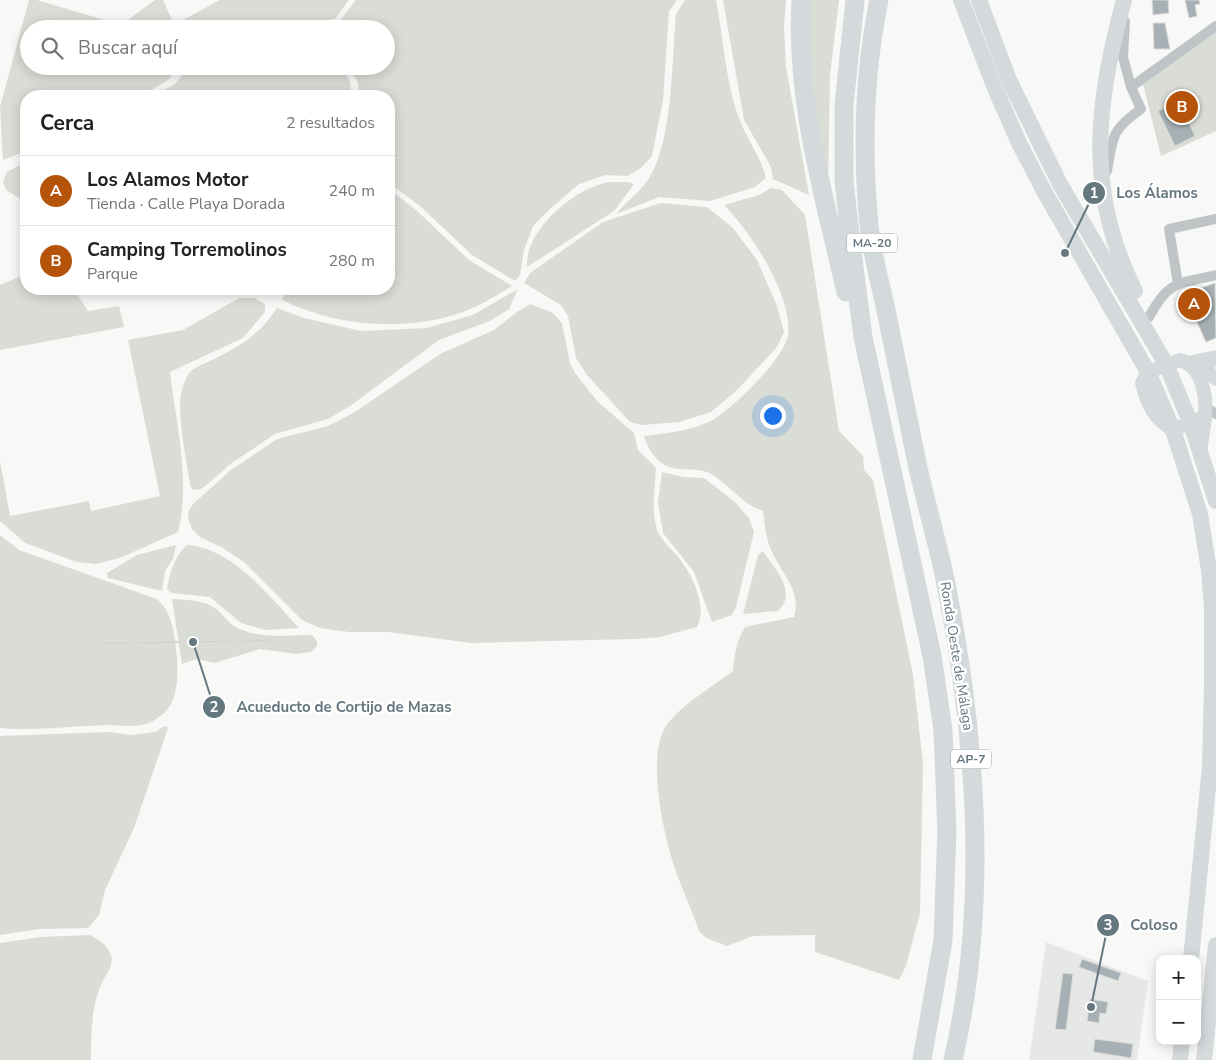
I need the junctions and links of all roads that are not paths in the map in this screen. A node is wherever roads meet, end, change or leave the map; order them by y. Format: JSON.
{"nodes":[{"id":1,"x":801,"y":0,"type":"edge"},
{"id":2,"x":855,"y":0,"type":"edge"},
{"id":3,"x":879,"y":0,"type":"edge"},
{"id":4,"x":962,"y":0,"type":"edge"},
{"id":5,"x":979,"y":0,"type":"edge"},
{"id":6,"x":1124,"y":0,"type":"edge"},
{"id":7,"x":1216,"y":26,"type":"edge"},
{"id":8,"x":1131,"y":87,"type":"junction"},
{"id":9,"x":1103,"y":190,"type":"junction"},
{"id":10,"x":1216,"y":219,"type":"edge"},
{"id":11,"x":1216,"y":274,"type":"edge"},
{"id":12,"x":1178,"y":284,"type":"junction"},
{"id":13,"x":1148,"y":316,"type":"junction"},
{"id":14,"x":863,"y":337,"type":"junction"},
{"id":15,"x":1154,"y":342,"type":"junction"},
{"id":16,"x":1215,"y":357,"type":"edge"},
{"id":17,"x":1189,"y":363,"type":"junction"},
{"id":18,"x":1166,"y":364,"type":"junction"},
{"id":19,"x":1145,"y":378,"type":"junction"},
{"id":20,"x":1216,"y":380,"type":"edge"},
{"id":21,"x":1204,"y":412,"type":"edge"},
{"id":22,"x":1167,"y":426,"type":"junction"},
{"id":23,"x":916,"y":458,"type":"joint"},
{"id":24,"x":891,"y":464,"type":"joint"},
{"id":25,"x":1216,"y":500,"type":"edge"},
{"id":26,"x":1216,"y":945,"type":"edge"},
{"id":27,"x":1191,"y":955,"type":"edge"},
{"id":28,"x":1214,"y":1009,"type":"edge"},
{"id":29,"x":1182,"y":1045,"type":"edge"},
{"id":30,"x":922,"y":1060,"type":"edge"},
{"id":31,"x":953,"y":1060,"type":"edge"},
{"id":32,"x":1180,"y":1060,"type":"edge"},
{"id":33,"x":1204,"y":1060,"type":"edge"}],
"edges":[{"from":1,"to":14,"type":"highway"},
{"from":2,"to":14,"type":"highway","number":"MA-20"},
{"from":3,"to":23,"type":"highway","number":"MA-20"},
{"from":4,"to":19,"type":"main road"},
{"from":5,"to":15,"type":"main road"},
{"from":6,"to":8,"type":"street"},
{"from":6,"to":9,"type":"main road"},
{"from":7,"to":8,"type":"street"},
{"from":8,"to":9,"type":"street"},
{"from":9,"to":13,"type":"main road"},
{"from":10,"to":12,"type":"street"},
{"from":11,"to":12,"type":"street"},
{"from":12,"to":13,"type":"street"},
{"from":13,"to":15,"type":"main road"},
{"from":14,"to":24,"type":"highway","number":"MA-20"},
{"from":15,"to":18,"type":"main road"},
{"from":16,"to":17,"type":"street"},
{"from":16,"to":20,"type":"street"},
{"from":17,"to":18,"type":"street"},
{"from":17,"to":21,"type":"street"},
{"from":18,"to":19,"type":"street"},
{"from":18,"to":21,"type":"main road"},
{"from":19,"to":22,"type":"main road"},
{"from":20,"to":21,"type":"street"},
{"from":21,"to":22,"type":"street"},
{"from":21,"to":25,"type":"main road"},
{"from":22,"to":27,"type":"main road"},
{"from":23,"to":31,"type":"highway","name":"Ronda Oeste de Málaga","number":"AP-7"},
{"from":24,"to":30,"type":"highway","name":"Ronda Oeste de Málaga","number":"AP-7"},
{"from":26,"to":28,"type":"main road"},
{"from":28,"to":33,"type":"main road"},
{"from":29,"to":32,"type":"main road"}]}
